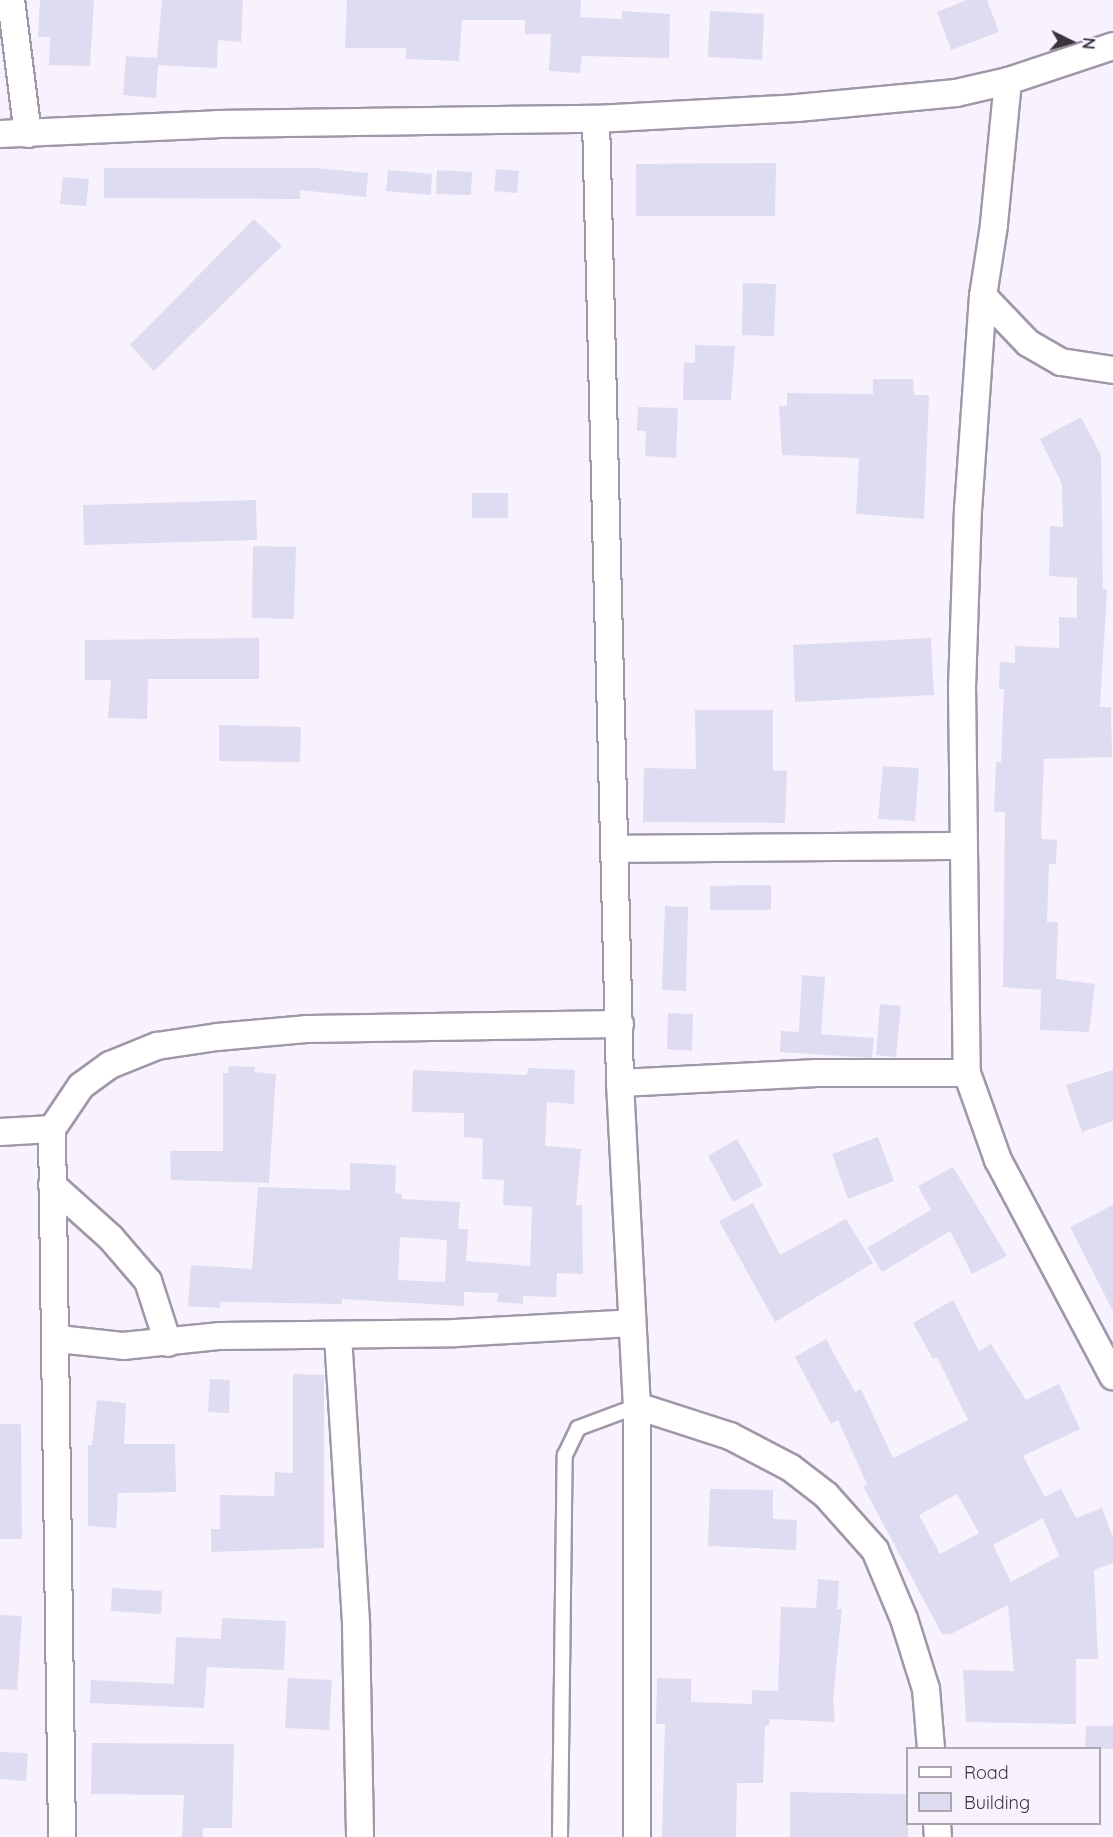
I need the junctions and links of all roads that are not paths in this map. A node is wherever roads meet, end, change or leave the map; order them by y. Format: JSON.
{"nodes":[{"id":1,"x":12,"y":0,"type":"edge"},
{"id":2,"x":1113,"y":46,"type":"edge"},
{"id":3,"x":1008,"y":81,"type":"junction"},
{"id":4,"x":596,"y":119,"type":"junction"},
{"id":5,"x":0,"y":134,"type":"edge"},
{"id":6,"x":28,"y":134,"type":"junction"},
{"id":7,"x":983,"y":296,"type":"junction"},
{"id":8,"x":1113,"y":370,"type":"edge"},
{"id":9,"x":964,"y":846,"type":"junction"},
{"id":10,"x":615,"y":849,"type":"junction"},
{"id":11,"x":620,"y":1024,"type":"junction"},
{"id":12,"x":967,"y":1073,"type":"junction"},
{"id":13,"x":620,"y":1083,"type":"junction"},
{"id":14,"x":52,"y":1129,"type":"junction"},
{"id":15,"x":0,"y":1132,"type":"edge"},
{"id":16,"x":52,"y":1185,"type":"junction"},
{"id":17,"x":632,"y":1323,"type":"junction"},
{"id":18,"x":338,"y":1336,"type":"junction"},
{"id":19,"x":58,"y":1339,"type":"junction"},
{"id":20,"x":168,"y":1343,"type":"junction"},
{"id":21,"x":1113,"y":1376,"type":"edge"},
{"id":22,"x":637,"y":1406,"type":"junction"},
{"id":23,"x":931,"y":1747,"type":"edge"},
{"id":24,"x":62,"y":1837,"type":"edge"},
{"id":25,"x":360,"y":1837,"type":"edge"},
{"id":26,"x":560,"y":1837,"type":"edge"},
{"id":27,"x":637,"y":1837,"type":"edge"}],
"edges":[{"from":1,"to":6,"type":"street"},
{"from":2,"to":3,"type":"street"},
{"from":3,"to":4,"type":"street"},
{"from":3,"to":7,"type":"street"},
{"from":4,"to":6,"type":"street"},
{"from":4,"to":10,"type":"street"},
{"from":5,"to":6,"type":"street"},
{"from":7,"to":8,"type":"street"},
{"from":7,"to":9,"type":"street"},
{"from":9,"to":10,"type":"street"},
{"from":9,"to":12,"type":"street"},
{"from":10,"to":11,"type":"street"},
{"from":11,"to":13,"type":"street"},
{"from":11,"to":14,"type":"street"},
{"from":12,"to":13,"type":"street"},
{"from":12,"to":21,"type":"street"},
{"from":13,"to":17,"type":"street"},
{"from":14,"to":15,"type":"street"},
{"from":14,"to":16,"type":"street"},
{"from":16,"to":19,"type":"street"},
{"from":16,"to":20,"type":"street"},
{"from":17,"to":18,"type":"street"},
{"from":17,"to":22,"type":"street"},
{"from":18,"to":20,"type":"street"},
{"from":18,"to":25,"type":"street"},
{"from":19,"to":20,"type":"street"},
{"from":19,"to":24,"type":"street"},
{"from":22,"to":23,"type":"street"},
{"from":22,"to":26,"type":"lane"},
{"from":22,"to":27,"type":"street"}]}
